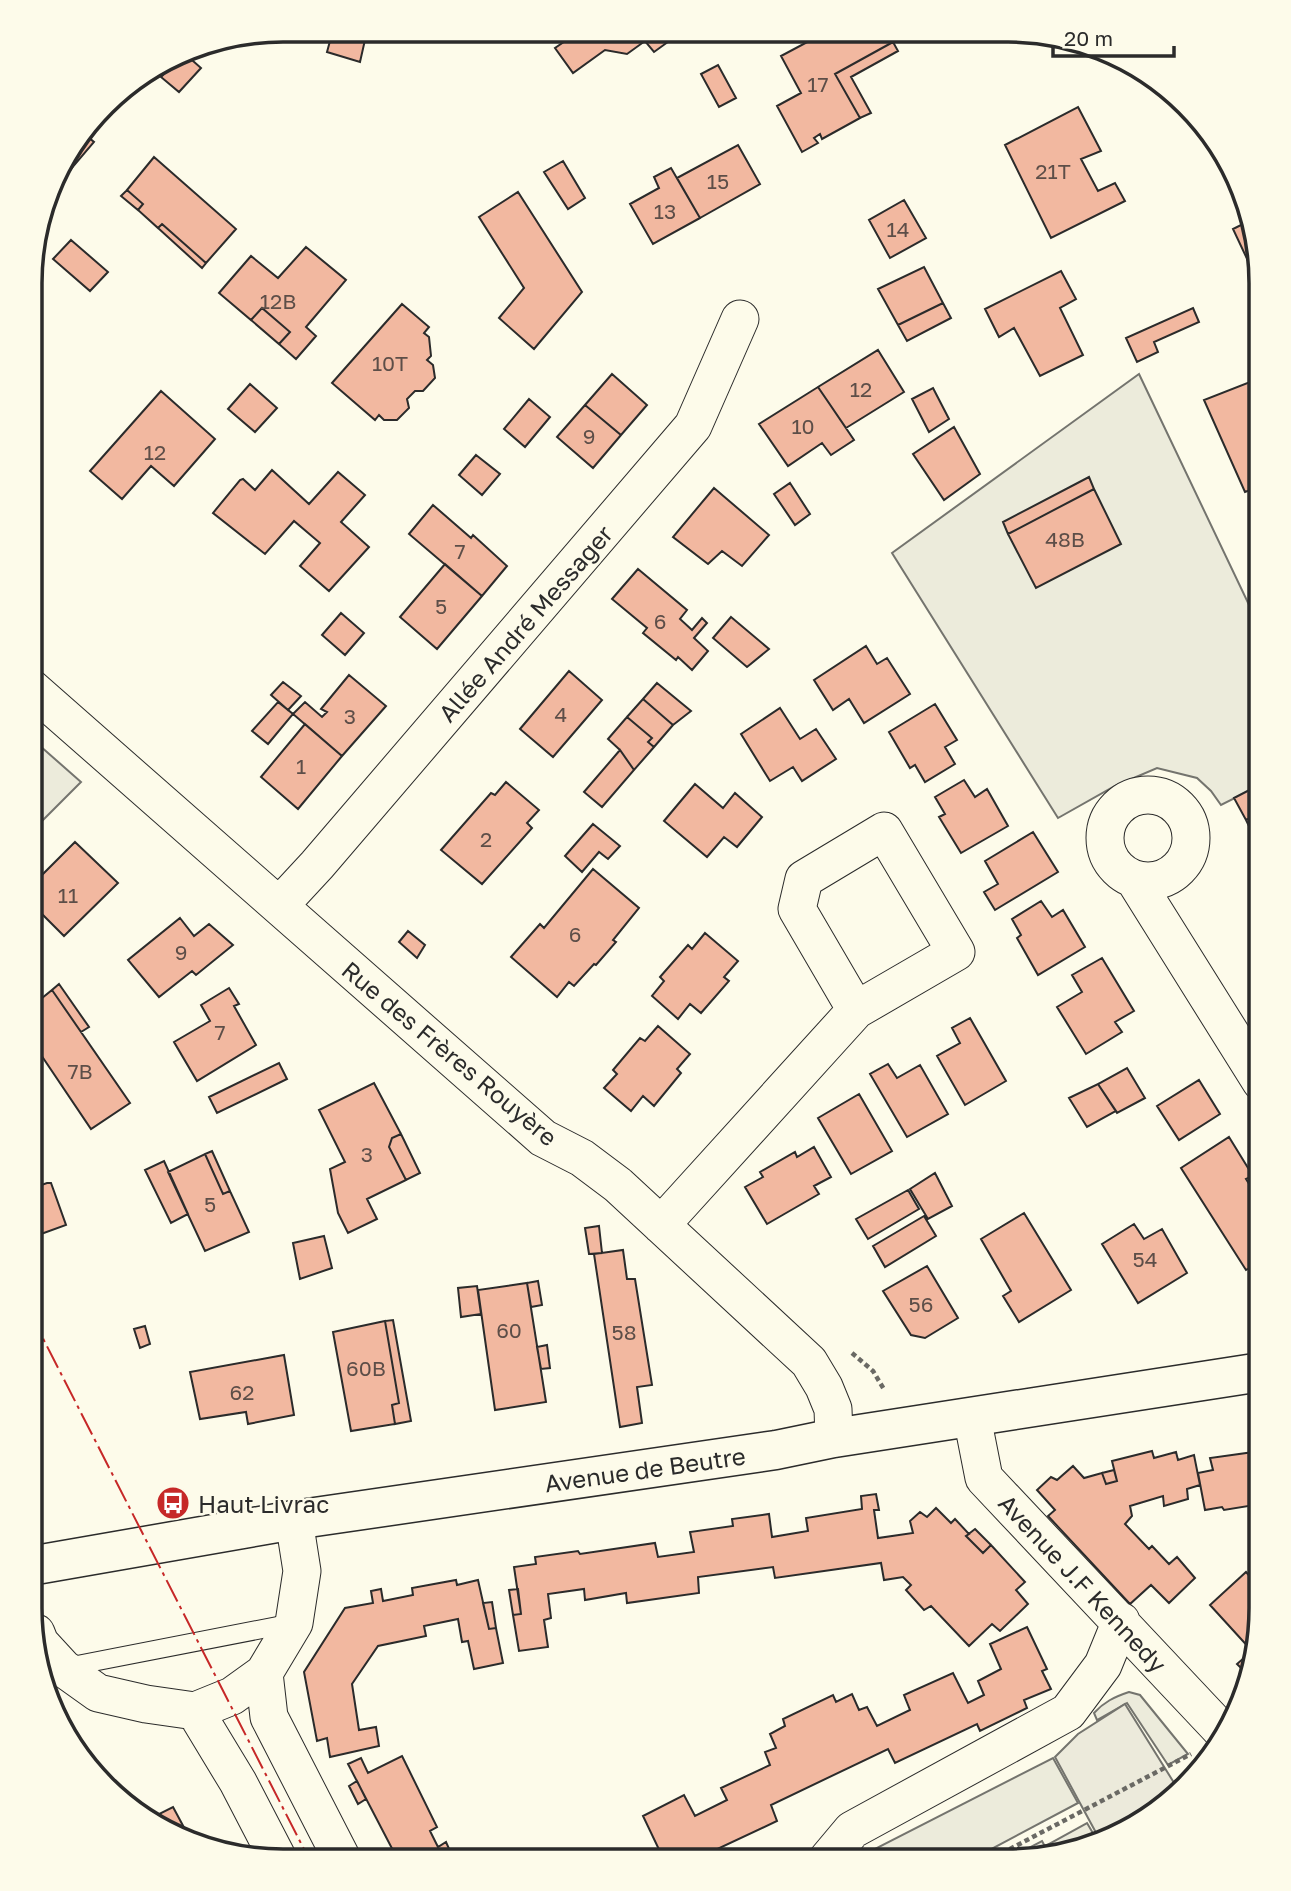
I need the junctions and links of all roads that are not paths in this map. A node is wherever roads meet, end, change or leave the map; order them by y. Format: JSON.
{"nodes":[{"id":1,"x":740,"y":319,"type":"dead end"},
{"id":2,"x":42,"y":698,"type":"edge"},
{"id":3,"x":1134,"y":879,"type":"dead end"},
{"id":4,"x":279,"y":906,"type":"junction"},
{"id":5,"x":856,"y":1010,"type":"junction"},
{"id":6,"x":1248,"y":1062,"type":"edge"},
{"id":7,"x":661,"y":1225,"type":"junction"},
{"id":8,"x":1248,"y":1374,"type":"edge"},
{"id":9,"x":971,"y":1418,"type":"junction"},
{"id":10,"x":834,"y":1438,"type":"junction"},
{"id":11,"x":293,"y":1520,"type":"junction"},
{"id":12,"x":42,"y":1564,"type":"edge"},
{"id":13,"x":1121,"y":1621,"type":"junction"},
{"id":14,"x":294,"y":1623,"type":"junction"},
{"id":15,"x":46,"y":1649,"type":"edge"},
{"id":16,"x":63,"y":1668,"type":"junction"},
{"id":17,"x":264,"y":1673,"type":"junction"},
{"id":18,"x":195,"y":1711,"type":"junction"},
{"id":19,"x":1217,"y":1726,"type":"edge"},
{"id":20,"x":272,"y":1848,"type":"edge"},
{"id":21,"x":337,"y":1849,"type":"edge"},
{"id":22,"x":836,"y":1849,"type":"edge"}],
"edges":[{"from":1,"to":4,"type":"street","name":"Allée André Messager"},
{"from":2,"to":4,"type":"street","name":"Rue des Frères Rouyère"},
{"from":3,"to":6,"type":"street"},
{"from":4,"to":7,"type":"street","name":"Rue des Frères Rouyère"},
{"from":5,"to":5,"type":"street"},
{"from":5,"to":7,"type":"street"},
{"from":7,"to":10,"type":"street","name":"Rue des Frères Rouyère"},
{"from":8,"to":9,"type":"street","name":"Avenue de Beutre"},
{"from":9,"to":10,"type":"street","name":"Avenue de Beutre"},
{"from":9,"to":13,"type":"street","name":"Avenue J.F Kennedy"},
{"from":10,"to":11,"type":"street","name":"Avenue de Beutre"},
{"from":11,"to":12,"type":"street","name":"Avenue de Beutre"},
{"from":11,"to":14,"type":"street"},
{"from":13,"to":19,"type":"street","name":"Avenue J.F Kennedy"},
{"from":13,"to":22,"type":"street"},
{"from":14,"to":16,"type":"lane"},
{"from":14,"to":17,"type":"street"},
{"from":15,"to":16,"type":"street"},
{"from":16,"to":18,"type":"street"},
{"from":17,"to":18,"type":"street"},
{"from":17,"to":21,"type":"street"},
{"from":18,"to":20,"type":"street"}]}
